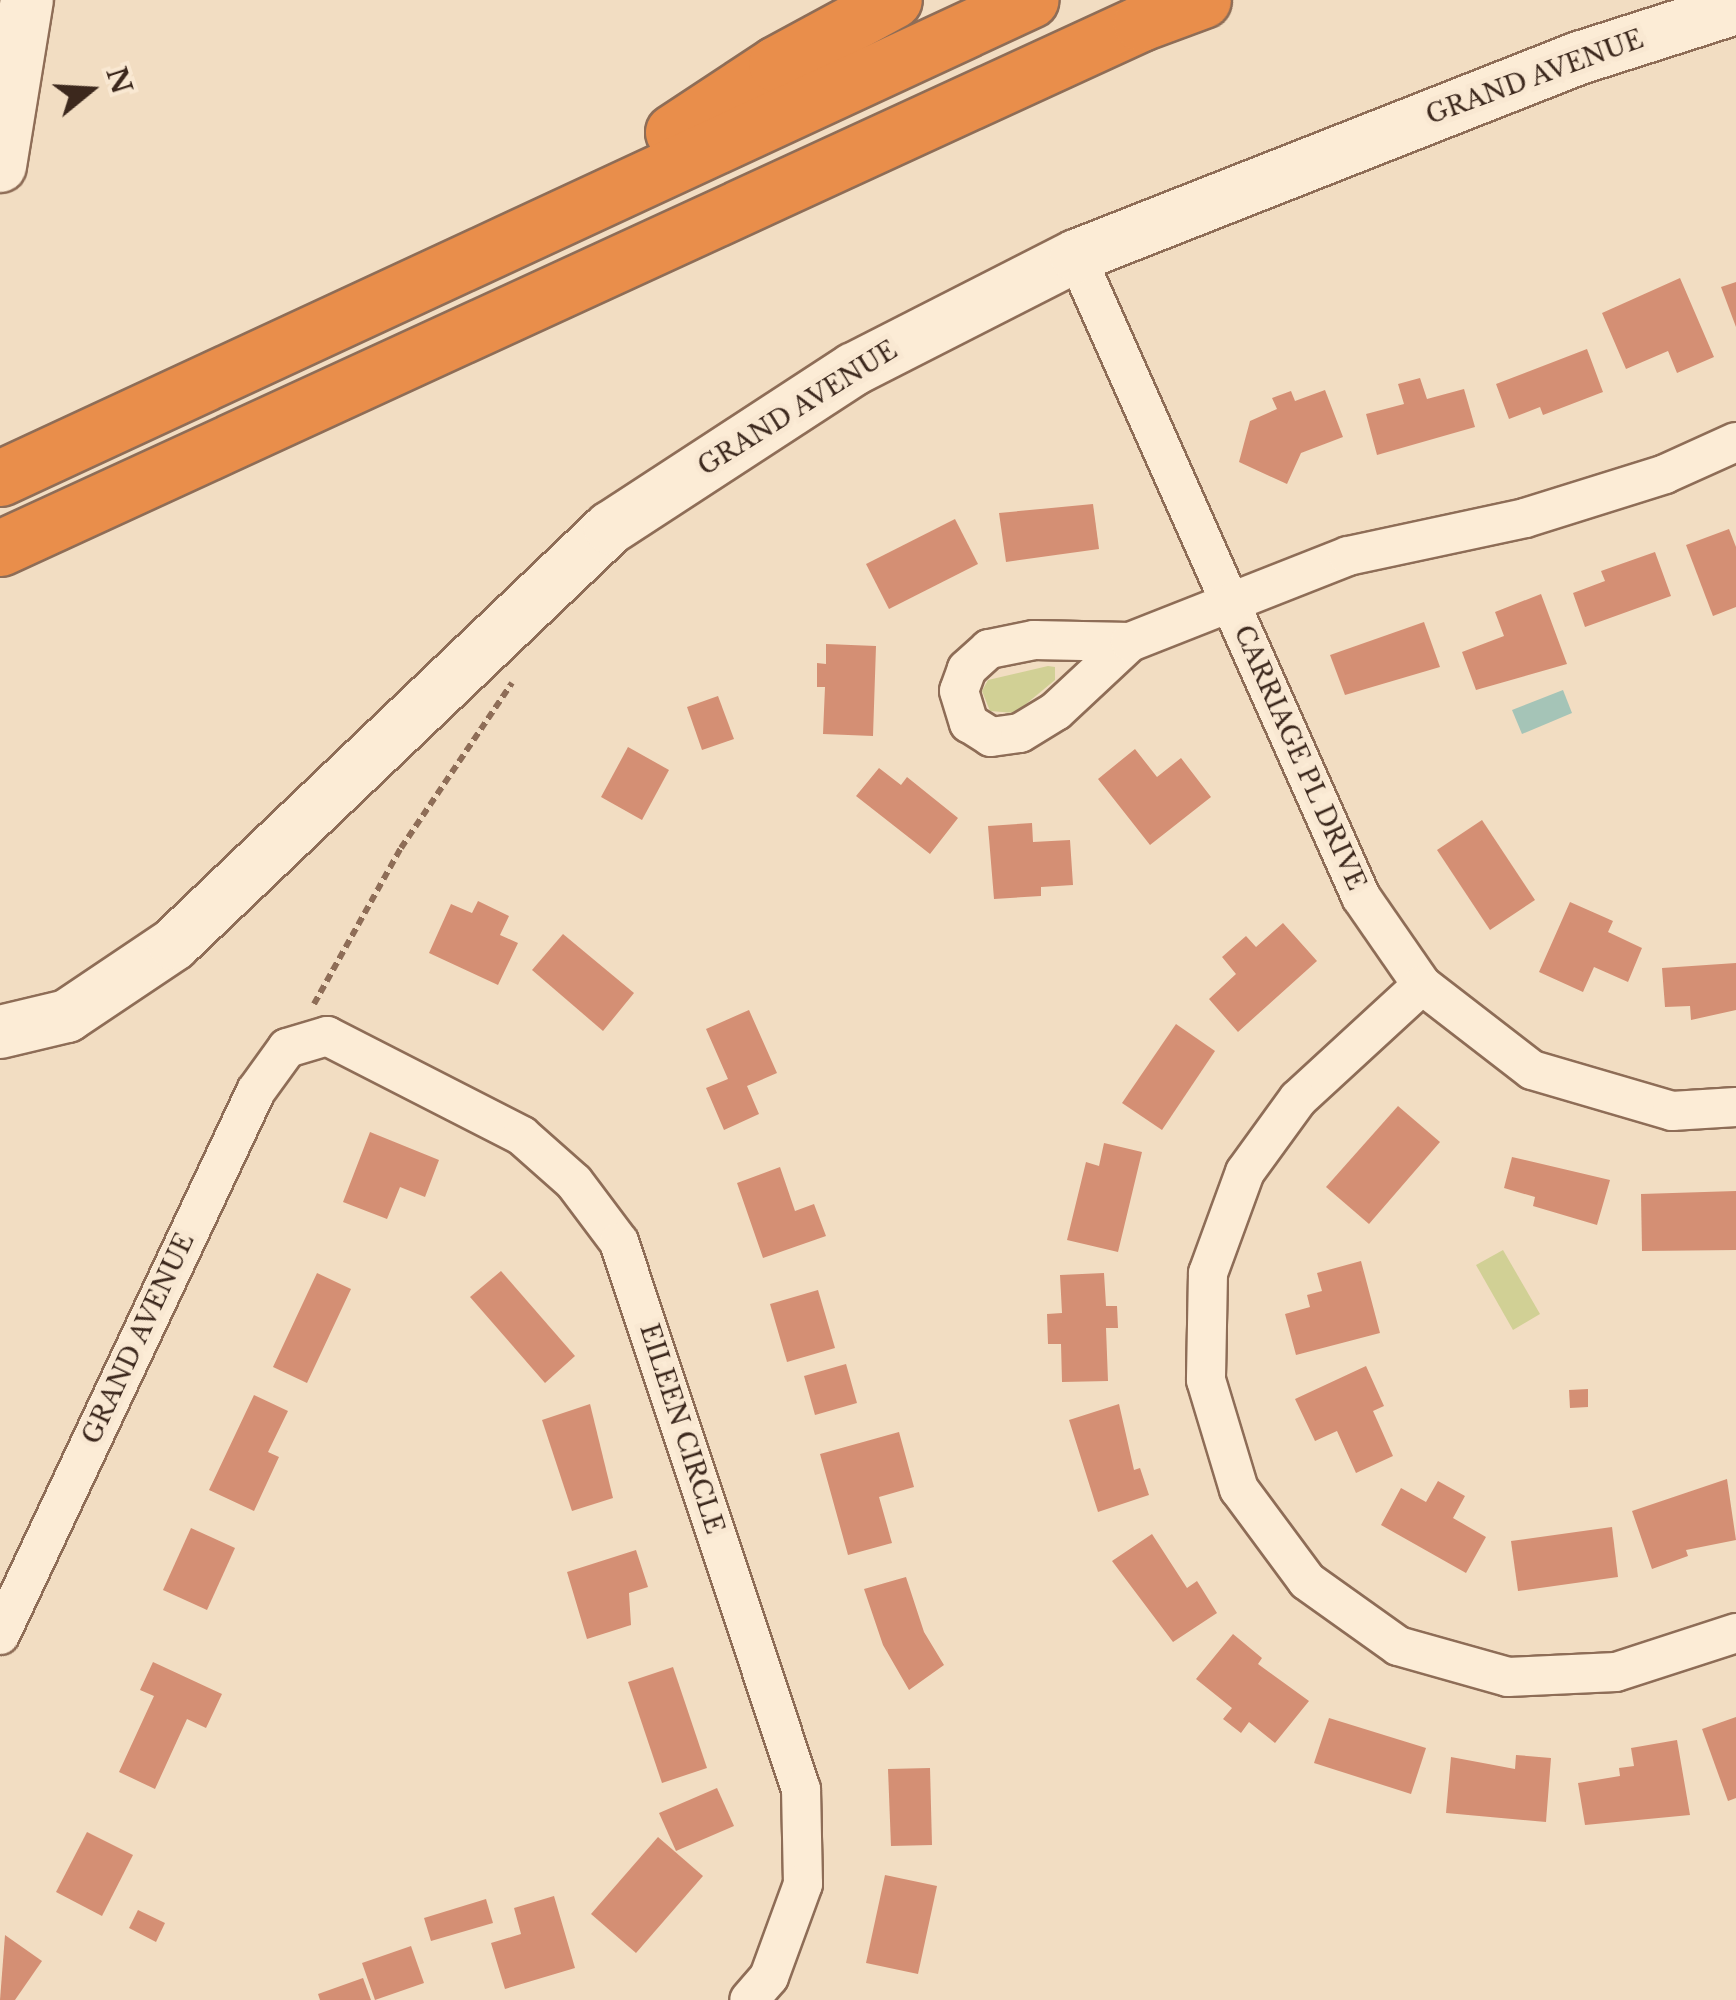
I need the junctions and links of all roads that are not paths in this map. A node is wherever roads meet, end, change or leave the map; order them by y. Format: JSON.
{"nodes":[{"id":1,"x":26,"y":0,"type":"edge"},
{"id":2,"x":894,"y":0,"type":"edge"},
{"id":3,"x":1030,"y":0,"type":"edge"},
{"id":4,"x":1204,"y":0,"type":"edge"},
{"id":5,"x":1736,"y":8,"type":"edge"},
{"id":6,"x":0,"y":166,"type":"edge"},
{"id":7,"x":537,"y":223,"type":"junction"},
{"id":8,"x":1076,"y":256,"type":"junction"},
{"id":9,"x":1736,"y":442,"type":"edge"},
{"id":10,"x":0,"y":478,"type":"edge"},
{"id":11,"x":0,"y":548,"type":"edge"},
{"id":12,"x":1229,"y":602,"type":"junction"},
{"id":13,"x":1130,"y":642,"type":"dead end"},
{"id":14,"x":1422,"y":985,"type":"junction"},
{"id":15,"x":0,"y":1032,"type":"edge"},
{"id":16,"x":296,"y":1045,"type":"joint"},
{"id":17,"x":1736,"y":1107,"type":"edge"},
{"id":18,"x":0,"y":1634,"type":"edge"},
{"id":19,"x":1736,"y":1634,"type":"edge"},
{"id":20,"x":749,"y":2000,"type":"edge"}],
"edges":[{"from":1,"to":6,"type":"street"},
{"from":2,"to":7,"type":"highway"},
{"from":3,"to":7,"type":"highway"},
{"from":4,"to":11,"type":"highway"},
{"from":5,"to":8,"type":"street","name":"GRAND AVENUE"},
{"from":7,"to":10,"type":"highway"},
{"from":8,"to":12,"type":"street","name":"CARRIAGE PL DRIVE"},
{"from":8,"to":15,"type":"street","name":"GRAND AVENUE"},
{"from":9,"to":12,"type":"street"},
{"from":12,"to":13,"type":"street"},
{"from":12,"to":14,"type":"street","name":"CARRIAGE PL DRIVE"},
{"from":14,"to":17,"type":"street","name":"CARRIAGE PL DRIVE"},
{"from":14,"to":19,"type":"street"},
{"from":16,"to":18,"type":"street","name":"GRAND AVENUE"},
{"from":16,"to":20,"type":"street","name":"EILEEN CIRCLE"}]}
